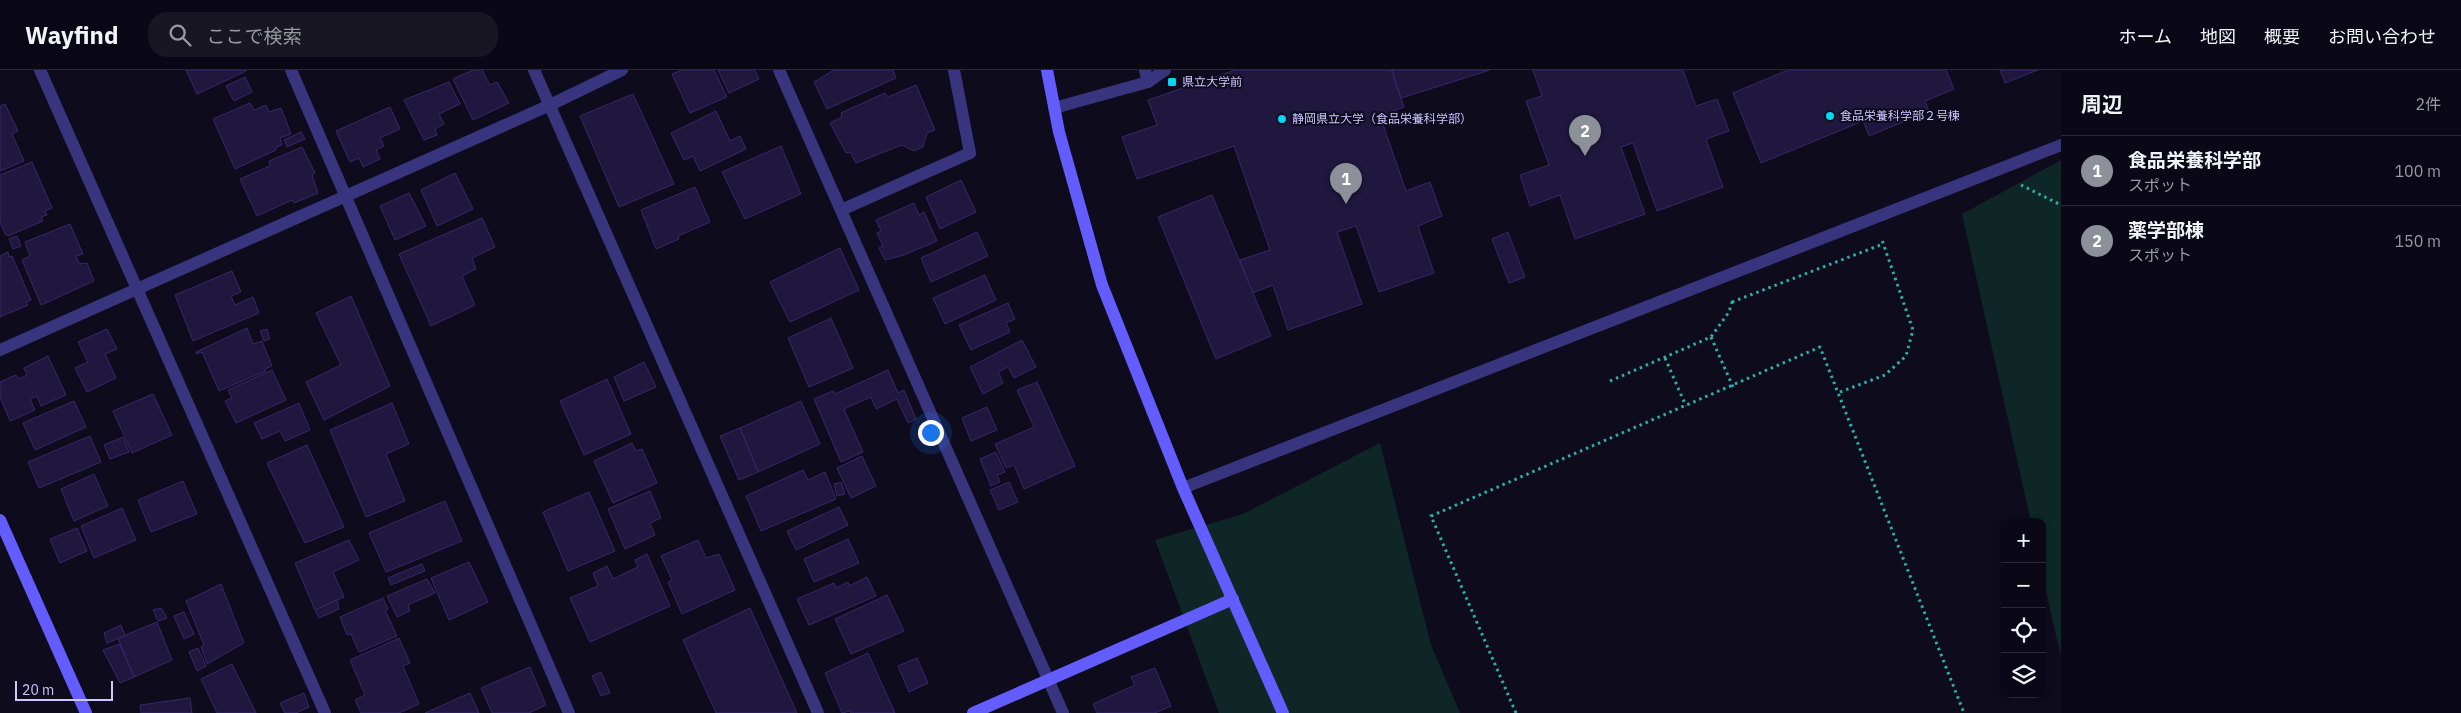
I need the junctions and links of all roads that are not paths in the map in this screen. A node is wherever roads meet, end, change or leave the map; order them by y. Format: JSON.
{"nodes":[{"id":1,"x":40,"y":70,"type":"edge"},
{"id":2,"x":291,"y":70,"type":"edge"},
{"id":3,"x":534,"y":70,"type":"edge"},
{"id":4,"x":622,"y":70,"type":"edge"},
{"id":5,"x":779,"y":70,"type":"edge"},
{"id":6,"x":954,"y":70,"type":"edge"},
{"id":7,"x":1047,"y":70,"type":"edge"},
{"id":8,"x":1165,"y":70,"type":"edge"},
{"id":9,"x":1146,"y":76,"type":"edge"},
{"id":10,"x":550,"y":105,"type":"junction"},
{"id":11,"x":1054,"y":108,"type":"junction"},
{"id":12,"x":2061,"y":145,"type":"edge"},
{"id":13,"x":346,"y":196,"type":"junction"},
{"id":14,"x":841,"y":210,"type":"junction"},
{"id":15,"x":137,"y":288,"type":"junction"},
{"id":16,"x":0,"y":350,"type":"edge"},
{"id":17,"x":1183,"y":488,"type":"junction"},
{"id":18,"x":0,"y":520,"type":"edge"},
{"id":19,"x":1233,"y":599,"type":"junction"},
{"id":20,"x":1049,"y":680,"type":"junction"},
{"id":21,"x":86,"y":713,"type":"edge"},
{"id":22,"x":325,"y":713,"type":"edge"},
{"id":23,"x":569,"y":713,"type":"edge"},
{"id":24,"x":818,"y":713,"type":"edge"},
{"id":25,"x":973,"y":713,"type":"edge"},
{"id":26,"x":1063,"y":713,"type":"edge"},
{"id":27,"x":1283,"y":713,"type":"edge"}],
"edges":[{"from":1,"to":15,"type":"street"},
{"from":2,"to":13,"type":"street"},
{"from":3,"to":10,"type":"street"},
{"from":4,"to":10,"type":"street"},
{"from":5,"to":14,"type":"street"},
{"from":6,"to":14,"type":"street"},
{"from":7,"to":11,"type":"street"},
{"from":8,"to":9,"type":"street"},
{"from":9,"to":11,"type":"street"},
{"from":10,"to":13,"type":"street"},
{"from":10,"to":24,"type":"street"},
{"from":11,"to":17,"type":"street"},
{"from":12,"to":17,"type":"street"},
{"from":13,"to":15,"type":"street"},
{"from":13,"to":23,"type":"street"},
{"from":14,"to":20,"type":"street"},
{"from":15,"to":16,"type":"street"},
{"from":15,"to":22,"type":"street"},
{"from":17,"to":19,"type":"street"},
{"from":18,"to":21,"type":"street"},
{"from":19,"to":20,"type":"street"},
{"from":19,"to":27,"type":"street"},
{"from":20,"to":25,"type":"street"},
{"from":20,"to":26,"type":"street"}]}
